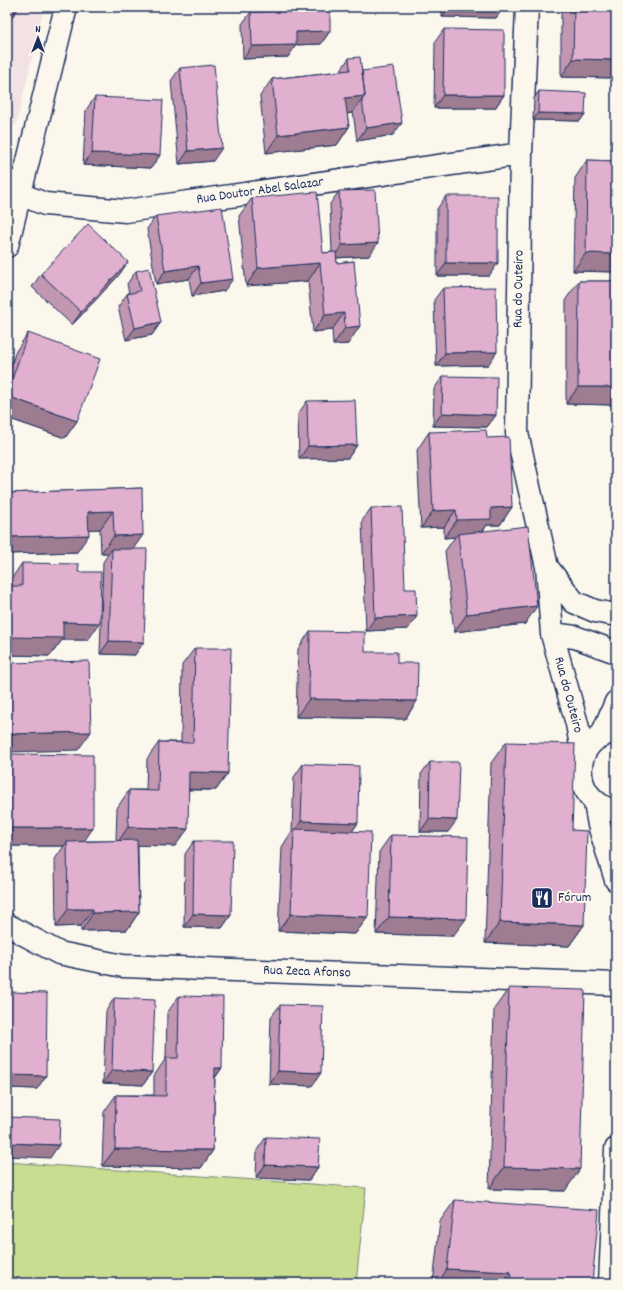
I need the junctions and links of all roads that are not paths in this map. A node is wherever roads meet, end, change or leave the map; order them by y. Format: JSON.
{"nodes":[{"id":1,"x":66,"y":7,"type":"edge"},
{"id":2,"x":527,"y":7,"type":"edge"},
{"id":3,"x":520,"y":154,"type":"junction"},
{"id":4,"x":13,"y":187,"type":"edge"},
{"id":5,"x":7,"y":246,"type":"edge"},
{"id":6,"x":547,"y":567,"type":"junction"},
{"id":7,"x":616,"y":615,"type":"edge"},
{"id":8,"x":552,"y":634,"type":"junction"},
{"id":9,"x":616,"y":652,"type":"edge"},
{"id":10,"x":616,"y":702,"type":"edge"},
{"id":11,"x":608,"y":734,"type":"edge"},
{"id":12,"x":583,"y":756,"type":"junction"},
{"id":13,"x":595,"y":803,"type":"junction"},
{"id":14,"x":616,"y":811,"type":"edge"},
{"id":15,"x":616,"y":880,"type":"edge"},
{"id":16,"x":7,"y":925,"type":"edge"},
{"id":17,"x":616,"y":984,"type":"edge"},
{"id":18,"x":616,"y":1149,"type":"edge"},
{"id":19,"x":612,"y":1282,"type":"edge"}],
"edges":[{"from":1,"to":4,"type":"street"},
{"from":2,"to":3,"type":"street","name":"Rua do Outeiro"},
{"from":3,"to":4,"type":"street","name":"Rua Doutor Abel Salazar"},
{"from":3,"to":6,"type":"street","name":"Rua do Outeiro"},
{"from":4,"to":5,"type":"street"},
{"from":6,"to":7,"type":"street","name":"Rua do Outeiro"},
{"from":6,"to":8,"type":"street","name":"Rua do Outeiro"},
{"from":8,"to":9,"type":"street","name":"Rua do Outeiro"},
{"from":8,"to":12,"type":"street","name":"Rua do Outeiro"},
{"from":10,"to":11,"type":"street"},
{"from":11,"to":12,"type":"street"},
{"from":12,"to":13,"type":"street","name":"Rua do Outeiro"},
{"from":13,"to":14,"type":"street"},
{"from":13,"to":15,"type":"street"},
{"from":16,"to":17,"type":"street","name":"Rua Zeca Afonso"},
{"from":18,"to":19,"type":"street"}]}
